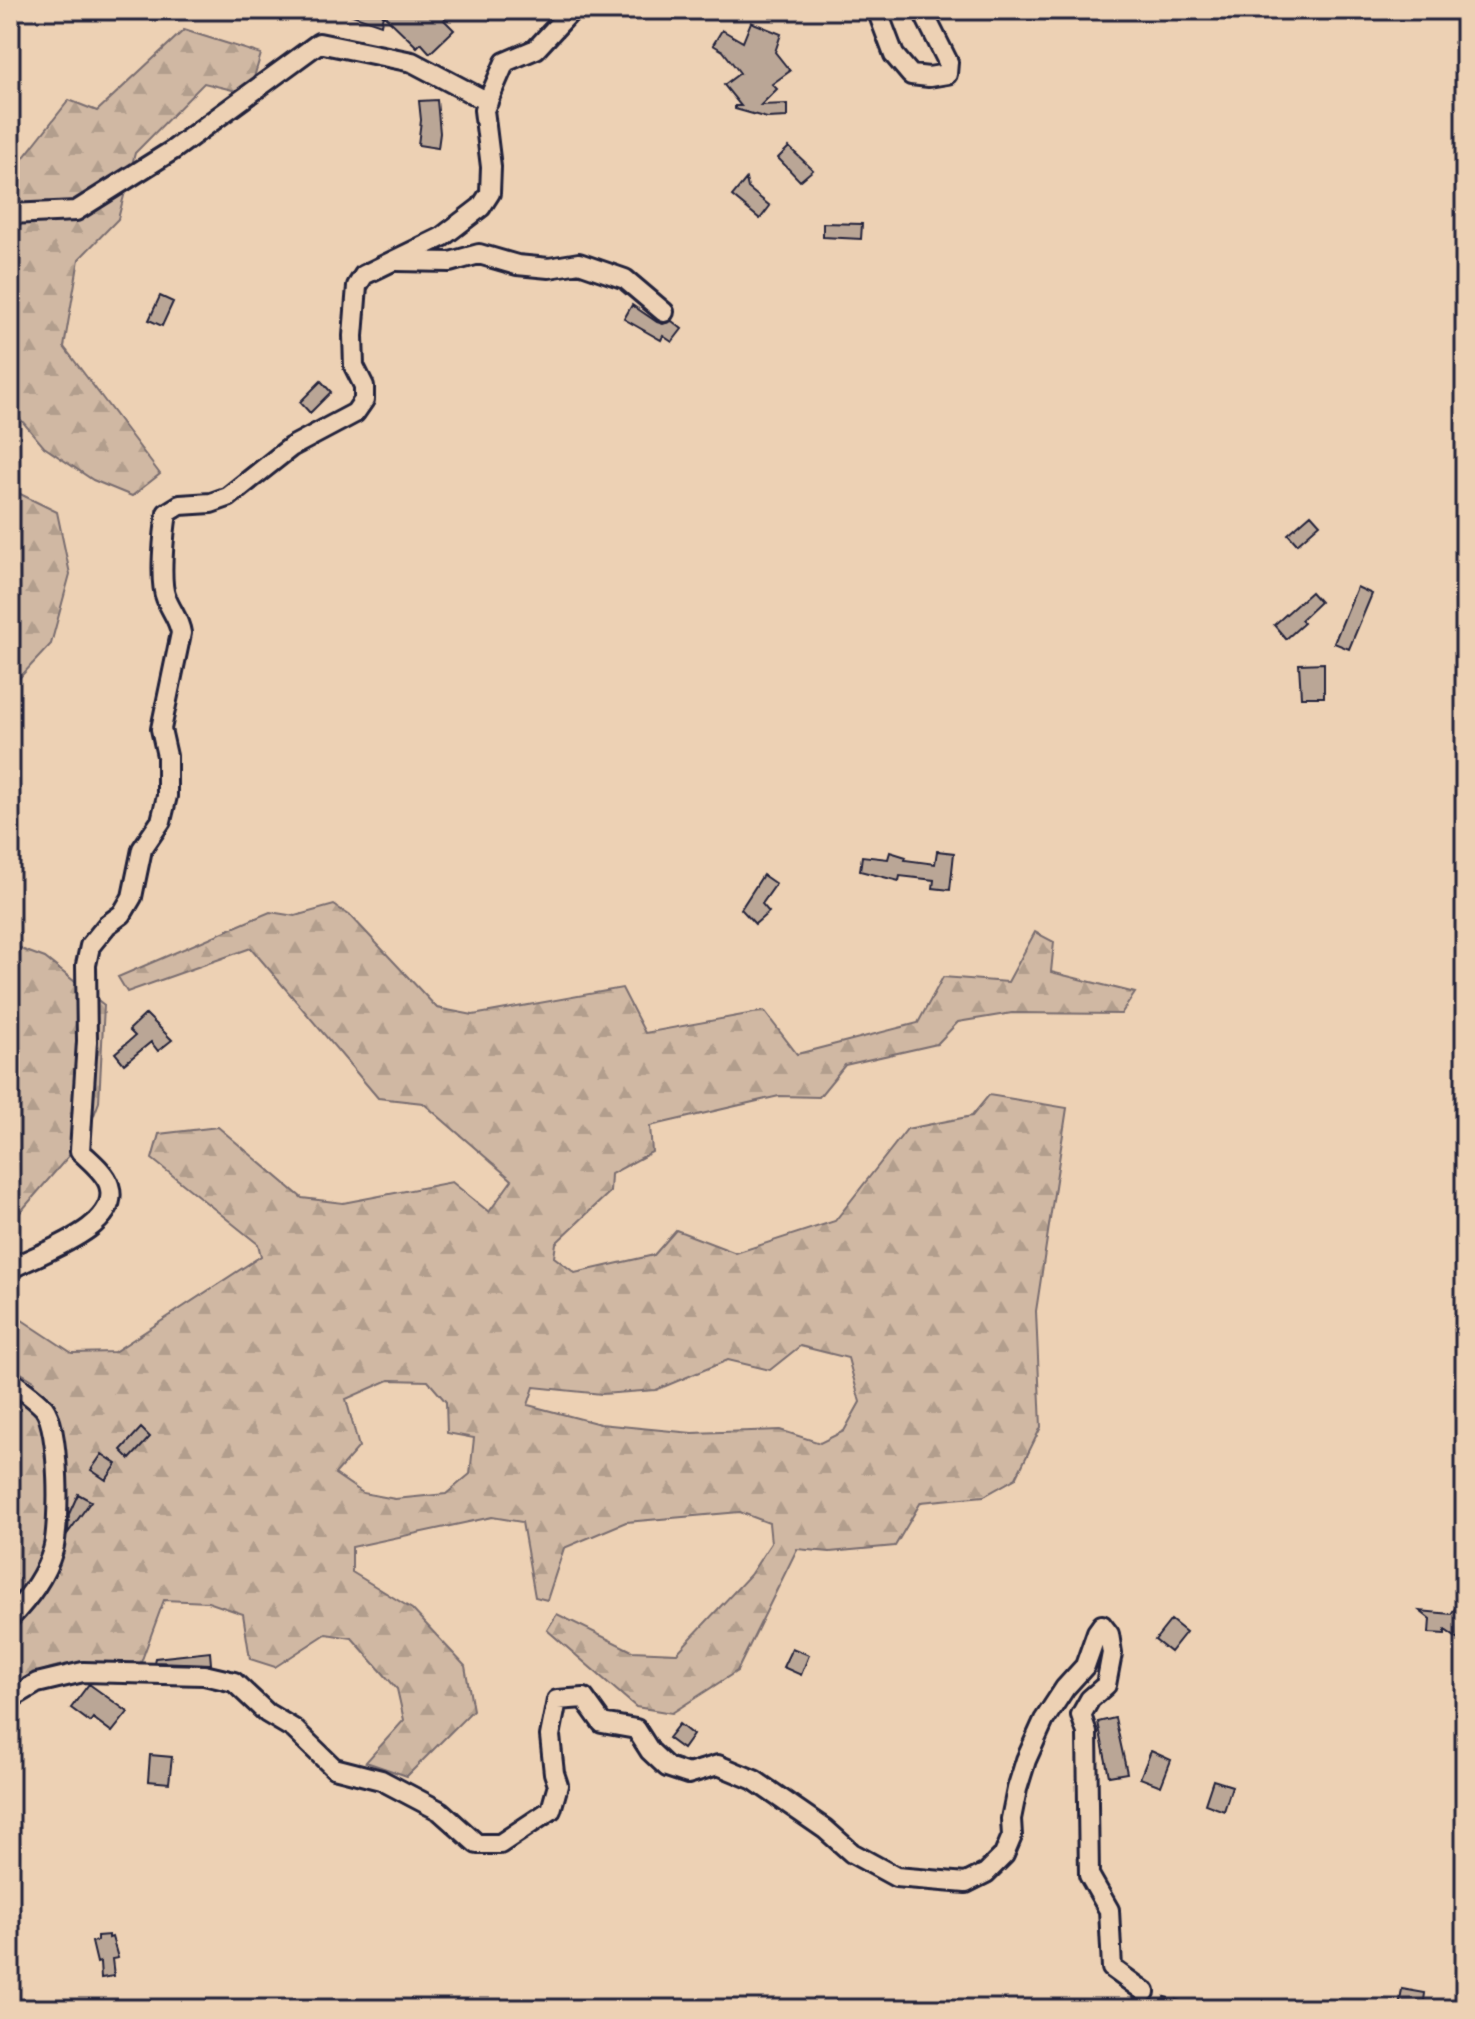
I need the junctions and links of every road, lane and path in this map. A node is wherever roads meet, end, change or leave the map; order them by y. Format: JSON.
{"nodes":[{"id":1,"x":572,"y":10,"type":"edge"},
{"id":2,"x":877,"y":10,"type":"edge"},
{"id":3,"x":922,"y":10,"type":"edge"},
{"id":4,"x":488,"y":102,"type":"junction"},
{"id":5,"x":10,"y":214,"type":"edge"},
{"id":6,"x":394,"y":261,"type":"junction"},
{"id":7,"x":664,"y":312,"type":"dead end"},
{"id":8,"x":10,"y":1269,"type":"edge"},
{"id":9,"x":10,"y":1380,"type":"edge"},
{"id":10,"x":10,"y":1618,"type":"edge"},
{"id":11,"x":10,"y":1699,"type":"edge"},
{"id":12,"x":1145,"y":1992,"type":"joint"},
{"id":13,"x":1209,"y":2009,"type":"edge"},
{"id":14,"x":1307,"y":2009,"type":"edge"},
{"id":15,"x":1323,"y":2009,"type":"edge"}],
"edges":[{"from":1,"to":4,"type":"street"},
{"from":2,"to":3,"type":"street"},
{"from":4,"to":5,"type":"street"},
{"from":4,"to":6,"type":"street"},
{"from":6,"to":7,"type":"street"},
{"from":6,"to":8,"type":"street"},
{"from":9,"to":10,"type":"street"},
{"from":11,"to":12,"type":"street"},
{"from":12,"to":13,"type":"path"},
{"from":14,"to":15,"type":"path"}]}
